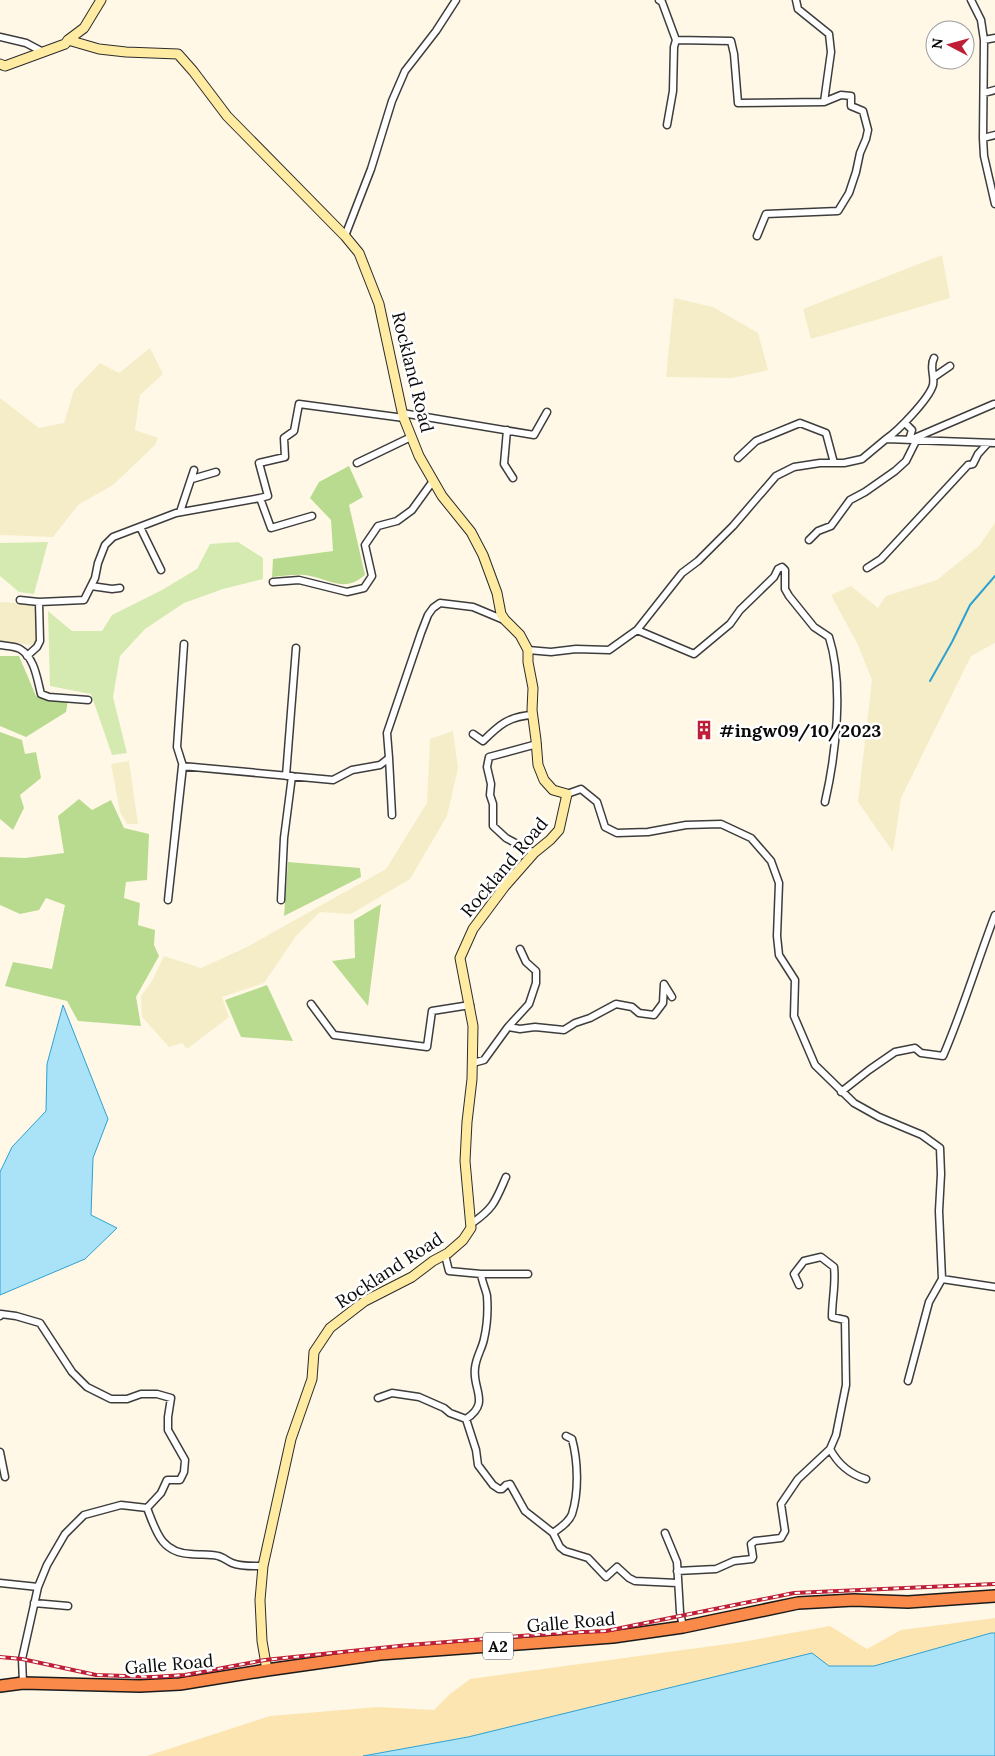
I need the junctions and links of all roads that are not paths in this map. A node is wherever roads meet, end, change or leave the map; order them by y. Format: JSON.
{"nodes":[{"id":1,"x":101,"y":0,"type":"edge"},
{"id":2,"x":456,"y":0,"type":"edge"},
{"id":3,"x":796,"y":0,"type":"edge"},
{"id":4,"x":971,"y":0,"type":"edge"},
{"id":5,"x":662,"y":1,"type":"edge"},
{"id":6,"x":0,"y":37,"type":"edge"},
{"id":7,"x":995,"y":38,"type":"edge"},
{"id":8,"x":68,"y":40,"type":"junction"},
{"id":9,"x":676,"y":40,"type":"junction"},
{"id":10,"x":984,"y":40,"type":"junction"},
{"id":11,"x":43,"y":52,"type":"junction"},
{"id":12,"x":0,"y":64,"type":"edge"},
{"id":13,"x":995,"y":90,"type":"edge"},
{"id":14,"x":984,"y":93,"type":"junction"},
{"id":15,"x":824,"y":102,"type":"junction"},
{"id":16,"x":667,"y":125,"type":"dead end"},
{"id":17,"x":995,"y":136,"type":"edge"},
{"id":18,"x":983,"y":138,"type":"junction"},
{"id":19,"x":993,"y":187,"type":"edge"},
{"id":20,"x":995,"y":204,"type":"edge"},
{"id":21,"x":345,"y":236,"type":"junction"},
{"id":22,"x":757,"y":236,"type":"dead end"},
{"id":23,"x":934,"y":358,"type":"dead end"},
{"id":24,"x":950,"y":366,"type":"dead end"},
{"id":25,"x":934,"y":377,"type":"junction"},
{"id":26,"x":994,"y":404,"type":"edge"},
{"id":27,"x":547,"y":412,"type":"dead end"},
{"id":28,"x":403,"y":416,"type":"junction"},
{"id":29,"x":905,"y":423,"type":"junction"},
{"id":30,"x":507,"y":430,"type":"junction"},
{"id":31,"x":411,"y":437,"type":"junction"},
{"id":32,"x":886,"y":439,"type":"junction"},
{"id":33,"x":912,"y":441,"type":"junction"},
{"id":34,"x":991,"y":443,"type":"edge"},
{"id":35,"x":738,"y":458,"type":"dead end"},
{"id":36,"x":357,"y":463,"type":"dead end"},
{"id":37,"x":834,"y":463,"type":"junction"},
{"id":38,"x":194,"y":470,"type":"dead end"},
{"id":39,"x":216,"y":472,"type":"dead end"},
{"id":40,"x":513,"y":478,"type":"dead end"},
{"id":41,"x":192,"y":479,"type":"junction"},
{"id":42,"x":433,"y":481,"type":"junction"},
{"id":43,"x":260,"y":498,"type":"junction"},
{"id":44,"x":180,"y":512,"type":"junction"},
{"id":45,"x":312,"y":516,"type":"dead end"},
{"id":46,"x":140,"y":527,"type":"junction"},
{"id":47,"x":809,"y":540,"type":"dead end"},
{"id":48,"x":867,"y":568,"type":"dead end"},
{"id":49,"x":161,"y":570,"type":"dead end"},
{"id":50,"x":272,"y":582,"type":"dead end"},
{"id":51,"x":91,"y":586,"type":"junction"},
{"id":52,"x":120,"y":588,"type":"dead end"},
{"id":53,"x":20,"y":600,"type":"dead end"},
{"id":54,"x":39,"y":602,"type":"junction"},
{"id":55,"x":504,"y":620,"type":"junction"},
{"id":56,"x":637,"y":630,"type":"junction"},
{"id":57,"x":184,"y":644,"type":"dead end"},
{"id":58,"x":0,"y":645,"type":"edge"},
{"id":59,"x":296,"y":648,"type":"dead end"},
{"id":60,"x":528,"y":650,"type":"junction"},
{"id":61,"x":27,"y":656,"type":"junction"},
{"id":62,"x":88,"y":700,"type":"dead end"},
{"id":63,"x":533,"y":715,"type":"junction"},
{"id":64,"x":473,"y":734,"type":"dead end"},
{"id":65,"x":536,"y":744,"type":"junction"},
{"id":66,"x":389,"y":758,"type":"junction"},
{"id":67,"x":182,"y":766,"type":"junction"},
{"id":68,"x":289,"y":776,"type":"junction"},
{"id":69,"x":567,"y":794,"type":"junction"},
{"id":70,"x":825,"y":802,"type":"dead end"},
{"id":71,"x":392,"y":815,"type":"dead end"},
{"id":72,"x":534,"y":853,"type":"junction"},
{"id":73,"x":281,"y":900,"type":"dead end"},
{"id":74,"x":995,"y":915,"type":"edge"},
{"id":75,"x":520,"y":949,"type":"dead end"},
{"id":76,"x":672,"y":997,"type":"dead end"},
{"id":77,"x":311,"y":1004,"type":"dead end"},
{"id":78,"x":470,"y":1005,"type":"junction"},
{"id":79,"x":508,"y":1027,"type":"junction"},
{"id":80,"x":473,"y":1063,"type":"junction"},
{"id":81,"x":841,"y":1092,"type":"junction"},
{"id":82,"x":506,"y":1177,"type":"dead end"},
{"id":83,"x":471,"y":1224,"type":"junction"},
{"id":84,"x":445,"y":1255,"type":"junction"},
{"id":85,"x":481,"y":1274,"type":"junction"},
{"id":86,"x":528,"y":1274,"type":"dead end"},
{"id":87,"x":942,"y":1279,"type":"junction"},
{"id":88,"x":799,"y":1285,"type":"dead end"},
{"id":89,"x":995,"y":1287,"type":"edge"},
{"id":90,"x":0,"y":1316,"type":"edge"},
{"id":91,"x":908,"y":1381,"type":"dead end"},
{"id":92,"x":378,"y":1398,"type":"dead end"},
{"id":93,"x":466,"y":1419,"type":"junction"},
{"id":94,"x":566,"y":1436,"type":"dead end"},
{"id":95,"x":830,"y":1449,"type":"junction"},
{"id":96,"x":0,"y":1452,"type":"edge"},
{"id":97,"x":5,"y":1477,"type":"dead end"},
{"id":98,"x":866,"y":1479,"type":"dead end"},
{"id":99,"x":147,"y":1508,"type":"junction"},
{"id":100,"x":665,"y":1533,"type":"dead end"},
{"id":101,"x":553,"y":1534,"type":"junction"},
{"id":102,"x":263,"y":1566,"type":"junction"},
{"id":103,"x":677,"y":1571,"type":"junction"},
{"id":104,"x":0,"y":1583,"type":"edge"},
{"id":105,"x":677,"y":1583,"type":"junction"},
{"id":106,"x":38,"y":1587,"type":"junction"},
{"id":107,"x":995,"y":1596,"type":"edge"},
{"id":108,"x":34,"y":1602,"type":"junction"},
{"id":109,"x":68,"y":1606,"type":"dead end"},
{"id":110,"x":683,"y":1627,"type":"junction"},
{"id":111,"x":267,"y":1670,"type":"junction"},
{"id":112,"x":23,"y":1683,"type":"junction"},
{"id":113,"x":0,"y":1686,"type":"edge"}],
"edges":[{"from":1,"to":8,"type":"street"},
{"from":2,"to":21,"type":"street"},
{"from":3,"to":15,"type":"street"},
{"from":4,"to":10,"type":"street"},
{"from":5,"to":9,"type":"street"},
{"from":6,"to":11,"type":"street"},
{"from":7,"to":10,"type":"street"},
{"from":8,"to":11,"type":"street"},
{"from":8,"to":21,"type":"street","name":"Rockland Road"},
{"from":9,"to":15,"type":"street"},
{"from":9,"to":16,"type":"street"},
{"from":10,"to":14,"type":"street"},
{"from":11,"to":12,"type":"street"},
{"from":13,"to":14,"type":"street"},
{"from":14,"to":18,"type":"street"},
{"from":15,"to":22,"type":"street"},
{"from":17,"to":18,"type":"street"},
{"from":18,"to":19,"type":"street"},
{"from":19,"to":20,"type":"street"},
{"from":21,"to":28,"type":"street","name":"Rockland Road"},
{"from":23,"to":25,"type":"street"},
{"from":24,"to":25,"type":"street"},
{"from":25,"to":29,"type":"street"},
{"from":26,"to":33,"type":"street"},
{"from":27,"to":30,"type":"street"},
{"from":28,"to":30,"type":"street"},
{"from":28,"to":31,"type":"street","name":"Rockland Road"},
{"from":28,"to":43,"type":"street"},
{"from":29,"to":32,"type":"street"},
{"from":29,"to":33,"type":"street"},
{"from":30,"to":40,"type":"street"},
{"from":31,"to":36,"type":"street"},
{"from":31,"to":42,"type":"street","name":"Rockland Road"},
{"from":32,"to":33,"type":"street"},
{"from":32,"to":37,"type":"street"},
{"from":33,"to":34,"type":"street"},
{"from":33,"to":47,"type":"street"},
{"from":34,"to":48,"type":"street"},
{"from":35,"to":37,"type":"street"},
{"from":37,"to":56,"type":"street"},
{"from":38,"to":41,"type":"street"},
{"from":39,"to":41,"type":"street"},
{"from":41,"to":44,"type":"street"},
{"from":42,"to":50,"type":"street"},
{"from":42,"to":55,"type":"street","name":"Rockland Road"},
{"from":43,"to":44,"type":"street"},
{"from":43,"to":45,"type":"street"},
{"from":44,"to":46,"type":"street"},
{"from":46,"to":49,"type":"street"},
{"from":46,"to":51,"type":"street"},
{"from":51,"to":52,"type":"street"},
{"from":51,"to":54,"type":"street"},
{"from":53,"to":54,"type":"street"},
{"from":54,"to":61,"type":"street"},
{"from":55,"to":60,"type":"street","name":"Rockland Road"},
{"from":55,"to":66,"type":"street"},
{"from":56,"to":60,"type":"street"},
{"from":56,"to":70,"type":"street"},
{"from":57,"to":67,"type":"street"},
{"from":58,"to":61,"type":"street"},
{"from":59,"to":68,"type":"street"},
{"from":60,"to":63,"type":"street","name":"Rockland Road"},
{"from":61,"to":62,"type":"street"},
{"from":63,"to":64,"type":"street"},
{"from":63,"to":65,"type":"street","name":"Rockland Road"},
{"from":65,"to":69,"type":"street","name":"Rockland Road"},
{"from":65,"to":72,"type":"street"},
{"from":66,"to":68,"type":"street"},
{"from":66,"to":71,"type":"street"},
{"from":67,"to":67,"type":"street"},
{"from":67,"to":68,"type":"street"},
{"from":68,"to":73,"type":"street"},
{"from":69,"to":72,"type":"street","name":"Rockland Road"},
{"from":69,"to":81,"type":"street"},
{"from":72,"to":78,"type":"street","name":"Rockland Road"},
{"from":74,"to":81,"type":"street"},
{"from":75,"to":79,"type":"street"},
{"from":76,"to":79,"type":"street"},
{"from":77,"to":78,"type":"street"},
{"from":78,"to":80,"type":"street","name":"Rockland Road"},
{"from":79,"to":80,"type":"street"},
{"from":80,"to":83,"type":"street","name":"Rockland Road"},
{"from":81,"to":87,"type":"street"},
{"from":82,"to":83,"type":"street"},
{"from":83,"to":84,"type":"street","name":"Rockland Road"},
{"from":84,"to":85,"type":"street"},
{"from":84,"to":102,"type":"street","name":"Rockland Road"},
{"from":85,"to":86,"type":"street"},
{"from":85,"to":93,"type":"street"},
{"from":87,"to":89,"type":"street"},
{"from":87,"to":91,"type":"street"},
{"from":88,"to":95,"type":"street"},
{"from":90,"to":99,"type":"street"},
{"from":92,"to":93,"type":"street"},
{"from":93,"to":101,"type":"street"},
{"from":94,"to":101,"type":"street"},
{"from":95,"to":98,"type":"street"},
{"from":95,"to":103,"type":"street"},
{"from":96,"to":97,"type":"street"},
{"from":99,"to":102,"type":"street"},
{"from":99,"to":106,"type":"street"},
{"from":100,"to":103,"type":"street"},
{"from":101,"to":105,"type":"street"},
{"from":102,"to":111,"type":"street","name":"Rockland Road"},
{"from":103,"to":105,"type":"street"},
{"from":104,"to":106,"type":"street"},
{"from":105,"to":110,"type":"street"},
{"from":106,"to":108,"type":"street"},
{"from":107,"to":110,"type":"highway","name":"Galle Road","number":"A2"},
{"from":108,"to":109,"type":"street"},
{"from":108,"to":112,"type":"street"},
{"from":110,"to":111,"type":"highway","name":"Galle Road","number":"A2"},
{"from":111,"to":112,"type":"highway","name":"Galle Road","number":"A2"},
{"from":112,"to":113,"type":"highway","name":"Galle Road","number":"A2"}]}
